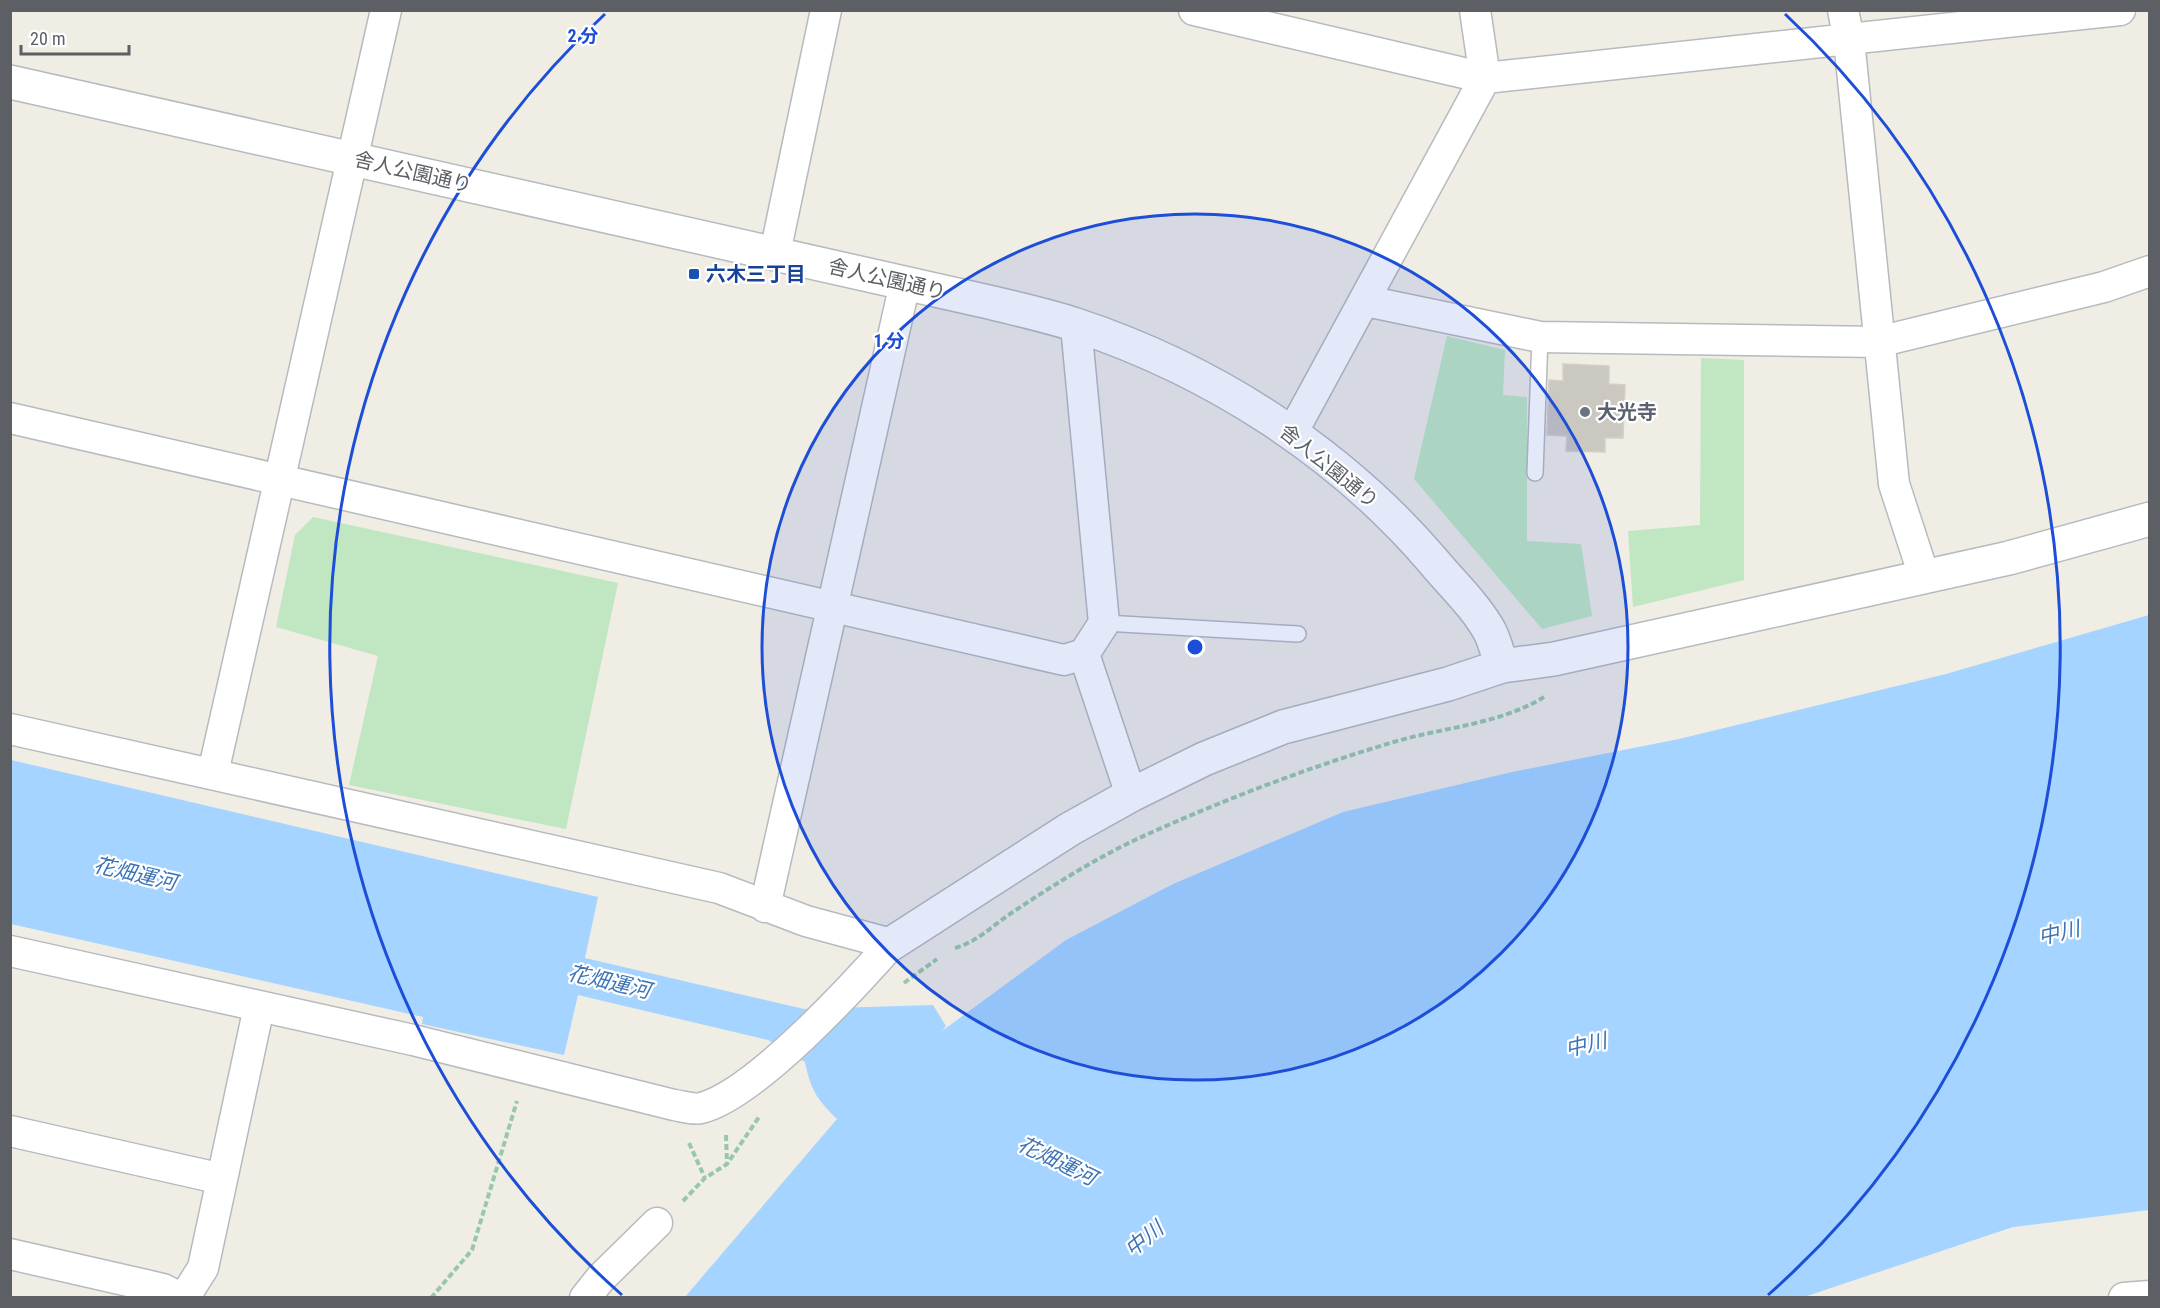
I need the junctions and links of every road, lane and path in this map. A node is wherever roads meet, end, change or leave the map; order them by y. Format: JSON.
{"nodes":[{"id":1,"x":386,"y":10,"type":"edge"},
{"id":2,"x":826,"y":10,"type":"edge"},
{"id":3,"x":1194,"y":10,"type":"edge"},
{"id":4,"x":1475,"y":10,"type":"edge"},
{"id":5,"x":1843,"y":10,"type":"edge"},
{"id":6,"x":2120,"y":10,"type":"edge"},
{"id":7,"x":1849,"y":40,"type":"junction"},
{"id":8,"x":1485,"y":78,"type":"junction"},
{"id":9,"x":10,"y":82,"type":"edge"},
{"id":10,"x":350,"y":158,"type":"junction"},
{"id":11,"x":775,"y":253,"type":"junction"},
{"id":12,"x":2150,"y":271,"type":"edge"},
{"id":13,"x":905,"y":283,"type":"junction"},
{"id":14,"x":1366,"y":301,"type":"junction"},
{"id":15,"x":1076,"y":325,"type":"junction"},
{"id":16,"x":1540,"y":337,"type":"junction"},
{"id":17,"x":1878,"y":342,"type":"junction"},
{"id":18,"x":10,"y":418,"type":"edge"},
{"id":19,"x":1292,"y":433,"type":"junction"},
{"id":20,"x":1535,"y":473,"type":"dead end"},
{"id":21,"x":280,"y":480,"type":"junction"},
{"id":22,"x":2150,"y":519,"type":"edge"},
{"id":23,"x":1924,"y":576,"type":"junction"},
{"id":24,"x":832,"y":608,"type":"junction"},
{"id":25,"x":1104,"y":623,"type":"junction"},
{"id":26,"x":1298,"y":634,"type":"dead end"},
{"id":27,"x":1084,"y":654,"type":"junction"},
{"id":28,"x":1554,"y":659,"type":"junction"},
{"id":29,"x":1502,"y":666,"type":"junction"},
{"id":30,"x":10,"y":729,"type":"edge"},
{"id":31,"x":213,"y":773,"type":"junction"},
{"id":32,"x":1131,"y":795,"type":"junction"},
{"id":33,"x":765,"y":907,"type":"junction"},
{"id":34,"x":891,"y":944,"type":"junction"},
{"id":35,"x":955,"y":948,"type":"dead end"},
{"id":36,"x":10,"y":951,"type":"edge"},
{"id":37,"x":260,"y":1007,"type":"junction"},
{"id":38,"x":519,"y":1093,"type":"dead end"},
{"id":39,"x":766,"y":1107,"type":"dead end"},
{"id":40,"x":10,"y":1131,"type":"edge"},
{"id":41,"x":222,"y":1179,"type":"junction"},
{"id":42,"x":657,"y":1223,"type":"joint"},
{"id":43,"x":10,"y":1254,"type":"edge"},
{"id":44,"x":2150,"y":1296,"type":"edge"},
{"id":45,"x":182,"y":1298,"type":"edge"},
{"id":46,"x":431,"y":1298,"type":"edge"},
{"id":47,"x":585,"y":1298,"type":"edge"},
{"id":48,"x":2124,"y":1298,"type":"edge"}],
"edges":[{"from":1,"to":10,"type":"street"},
{"from":2,"to":11,"type":"street"},
{"from":3,"to":8,"type":"street"},
{"from":4,"to":8,"type":"street"},
{"from":5,"to":7,"type":"street"},
{"from":6,"to":7,"type":"street"},
{"from":7,"to":8,"type":"street"},
{"from":7,"to":17,"type":"street"},
{"from":8,"to":14,"type":"street"},
{"from":9,"to":10,"type":"street","name":"舎人公園通り"},
{"from":10,"to":11,"type":"street","name":"舎人公園通り"},
{"from":10,"to":21,"type":"street"},
{"from":11,"to":13,"type":"street","name":"舎人公園通り"},
{"from":12,"to":17,"type":"street"},
{"from":13,"to":15,"type":"street","name":"舎人公園通り"},
{"from":13,"to":24,"type":"street"},
{"from":14,"to":16,"type":"street"},
{"from":14,"to":19,"type":"street"},
{"from":15,"to":19,"type":"street","name":"舎人公園通り"},
{"from":15,"to":25,"type":"street"},
{"from":16,"to":17,"type":"street"},
{"from":16,"to":20,"type":"lane"},
{"from":17,"to":23,"type":"street"},
{"from":18,"to":21,"type":"street"},
{"from":19,"to":29,"type":"street","name":"舎人公園通り"},
{"from":21,"to":24,"type":"street"},
{"from":21,"to":31,"type":"street"},
{"from":22,"to":23,"type":"street"},
{"from":23,"to":28,"type":"street"},
{"from":24,"to":27,"type":"street"},
{"from":24,"to":33,"type":"street"},
{"from":25,"to":26,"type":"lane"},
{"from":25,"to":27,"type":"street"},
{"from":27,"to":32,"type":"street"},
{"from":28,"to":29,"type":"street"},
{"from":28,"to":35,"type":"path"},
{"from":29,"to":32,"type":"street"},
{"from":30,"to":31,"type":"street"},
{"from":31,"to":33,"type":"street"},
{"from":32,"to":34,"type":"street"},
{"from":33,"to":34,"type":"street"},
{"from":34,"to":37,"type":"street"},
{"from":36,"to":37,"type":"street"},
{"from":37,"to":41,"type":"street"},
{"from":38,"to":46,"type":"path"},
{"from":39,"to":42,"type":"path"},
{"from":40,"to":41,"type":"street"},
{"from":41,"to":45,"type":"street"},
{"from":42,"to":47,"type":"street"},
{"from":43,"to":45,"type":"street"},
{"from":44,"to":48,"type":"street"}]}
